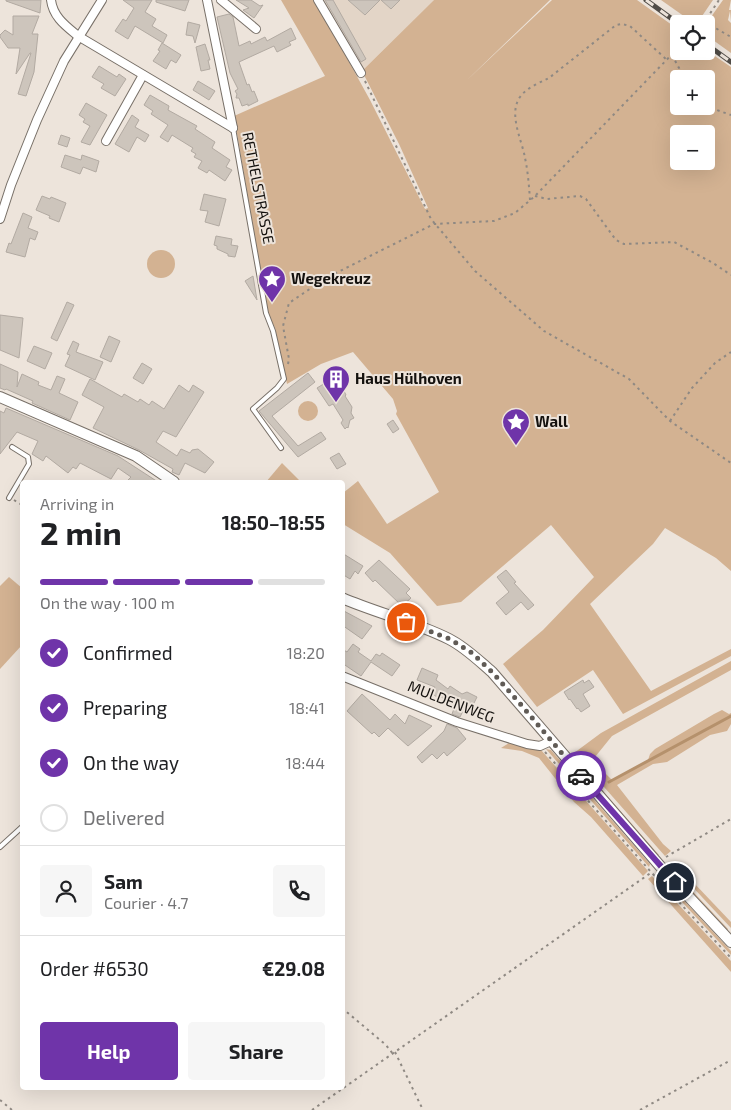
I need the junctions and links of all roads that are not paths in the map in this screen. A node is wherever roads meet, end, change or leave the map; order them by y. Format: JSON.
{"nodes":[{"id":1,"x":51,"y":0,"type":"edge"},
{"id":2,"x":102,"y":0,"type":"edge"},
{"id":3,"x":207,"y":0,"type":"edge"},
{"id":4,"x":221,"y":0,"type":"edge"},
{"id":5,"x":318,"y":0,"type":"edge"},
{"id":6,"x":256,"y":29,"type":"dead end"},
{"id":7,"x":78,"y":36,"type":"junction"},
{"id":8,"x":361,"y":73,"type":"road end"},
{"id":9,"x":143,"y":75,"type":"junction"},
{"id":10,"x":233,"y":128,"type":"junction"},
{"id":11,"x":106,"y":140,"type":"dead end"},
{"id":12,"x":0,"y":219,"type":"edge"},
{"id":13,"x":0,"y":397,"type":"edge"},
{"id":14,"x":12,"y":448,"type":"dead end"},
{"id":15,"x":281,"y":448,"type":"dead end"},
{"id":16,"x":20,"y":480,"type":"edge"},
{"id":17,"x":20,"y":480,"type":"edge"},
{"id":18,"x":171,"y":480,"type":"edge"},
{"id":19,"x":9,"y":498,"type":"dead end"},
{"id":20,"x":345,"y":599,"type":"edge"},
{"id":21,"x":345,"y":677,"type":"edge"},
{"id":22,"x":551,"y":741,"type":"junction"},
{"id":23,"x":20,"y":829,"type":"edge"},
{"id":24,"x":0,"y":847,"type":"edge"},
{"id":25,"x":731,"y":942,"type":"edge"}],
"edges":[{"from":1,"to":7,"type":"street"},
{"from":2,"to":7,"type":"street"},
{"from":3,"to":10,"type":"street","name":"RETHELSTRASSE"},
{"from":4,"to":6,"type":"street"},
{"from":5,"to":8,"type":"street"},
{"from":7,"to":9,"type":"street"},
{"from":7,"to":12,"type":"street"},
{"from":9,"to":10,"type":"street"},
{"from":9,"to":11,"type":"street"},
{"from":10,"to":15,"type":"lane","name":"RETHELSTRASSE"},
{"from":13,"to":18,"type":"main road"},
{"from":14,"to":17,"type":"lane"},
{"from":16,"to":19,"type":"lane"},
{"from":20,"to":22,"type":"main road"},
{"from":21,"to":22,"type":"street","name":"MULDENWEG"},
{"from":22,"to":25,"type":"main road"},
{"from":23,"to":24,"type":"lane"}]}
